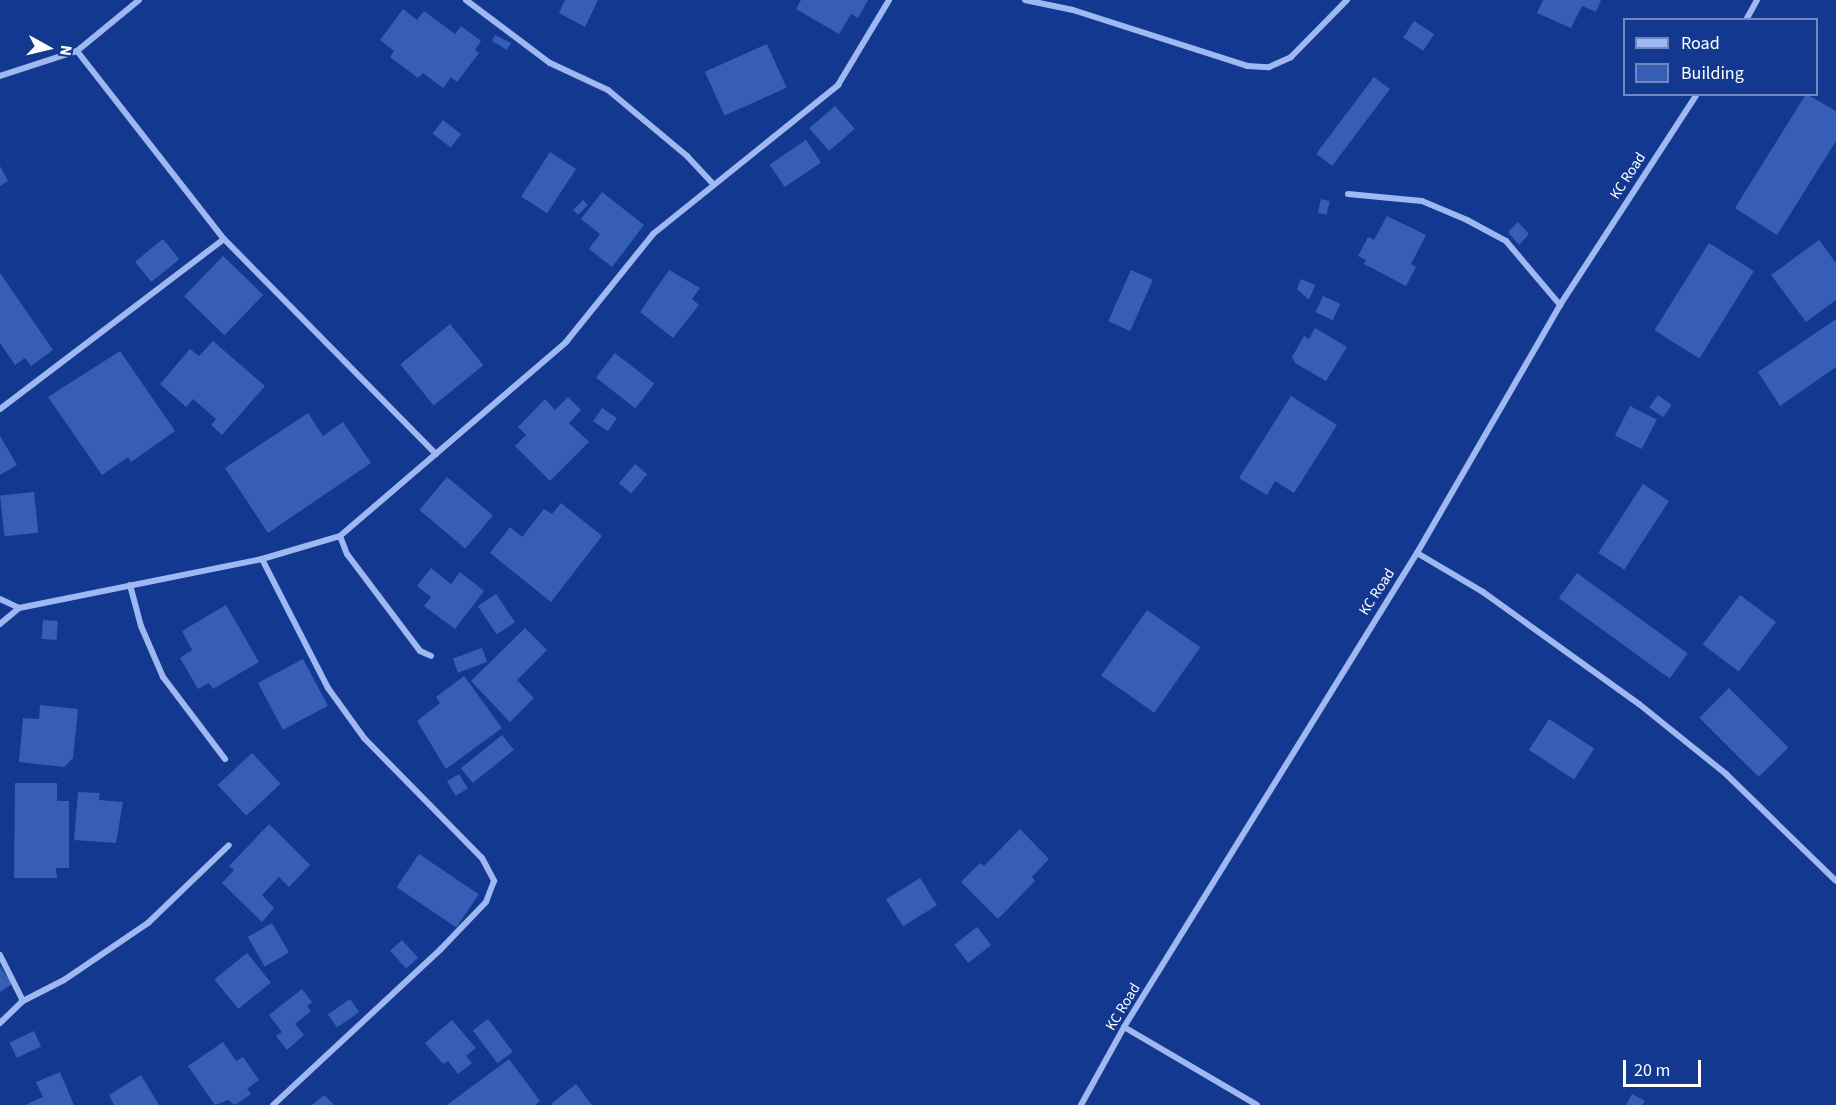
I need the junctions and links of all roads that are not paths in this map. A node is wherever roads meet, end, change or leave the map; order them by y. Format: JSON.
{"nodes":[{"id":1,"x":139,"y":0,"type":"edge"},
{"id":2,"x":466,"y":0,"type":"edge"},
{"id":3,"x":890,"y":0,"type":"edge"},
{"id":4,"x":1025,"y":0,"type":"edge"},
{"id":5,"x":1347,"y":0,"type":"edge"},
{"id":6,"x":1757,"y":0,"type":"edge"},
{"id":7,"x":1747,"y":18,"type":"edge"},
{"id":8,"x":77,"y":51,"type":"junction"},
{"id":9,"x":0,"y":76,"type":"edge"},
{"id":10,"x":1696,"y":96,"type":"edge"},
{"id":11,"x":713,"y":184,"type":"junction"},
{"id":12,"x":1348,"y":194,"type":"dead end"},
{"id":13,"x":224,"y":239,"type":"junction"},
{"id":14,"x":1560,"y":305,"type":"junction"},
{"id":15,"x":0,"y":409,"type":"edge"},
{"id":16,"x":436,"y":454,"type":"junction"},
{"id":17,"x":340,"y":536,"type":"junction"},
{"id":18,"x":1417,"y":553,"type":"junction"},
{"id":19,"x":262,"y":559,"type":"junction"},
{"id":20,"x":130,"y":585,"type":"junction"},
{"id":21,"x":0,"y":599,"type":"edge"},
{"id":22,"x":19,"y":608,"type":"junction"},
{"id":23,"x":0,"y":624,"type":"edge"},
{"id":24,"x":431,"y":656,"type":"dead end"},
{"id":25,"x":225,"y":759,"type":"dead end"},
{"id":26,"x":229,"y":845,"type":"dead end"},
{"id":27,"x":1836,"y":881,"type":"edge"},
{"id":28,"x":0,"y":955,"type":"edge"},
{"id":29,"x":23,"y":1001,"type":"junction"},
{"id":30,"x":0,"y":1023,"type":"edge"},
{"id":31,"x":1124,"y":1027,"type":"junction"},
{"id":32,"x":273,"y":1105,"type":"edge"},
{"id":33,"x":1081,"y":1105,"type":"edge"},
{"id":34,"x":1257,"y":1105,"type":"edge"}],
"edges":[{"from":1,"to":8,"type":"street"},
{"from":2,"to":11,"type":"street"},
{"from":3,"to":11,"type":"street"},
{"from":4,"to":5,"type":"street"},
{"from":6,"to":7,"type":"street"},
{"from":8,"to":9,"type":"street"},
{"from":8,"to":13,"type":"street"},
{"from":10,"to":14,"type":"street","name":"KC Road"},
{"from":11,"to":16,"type":"street"},
{"from":12,"to":14,"type":"street"},
{"from":13,"to":15,"type":"street"},
{"from":13,"to":16,"type":"street"},
{"from":14,"to":18,"type":"street","name":"KC Road"},
{"from":16,"to":17,"type":"street"},
{"from":17,"to":19,"type":"street"},
{"from":17,"to":24,"type":"street"},
{"from":18,"to":27,"type":"street"},
{"from":18,"to":31,"type":"street","name":"KC Road"},
{"from":19,"to":20,"type":"street"},
{"from":19,"to":32,"type":"street"},
{"from":20,"to":22,"type":"street"},
{"from":20,"to":25,"type":"street"},
{"from":21,"to":22,"type":"street"},
{"from":22,"to":23,"type":"street"},
{"from":26,"to":29,"type":"street"},
{"from":28,"to":29,"type":"street"},
{"from":29,"to":30,"type":"street"},
{"from":31,"to":33,"type":"street","name":"KC Road"},
{"from":31,"to":34,"type":"street"}]}
